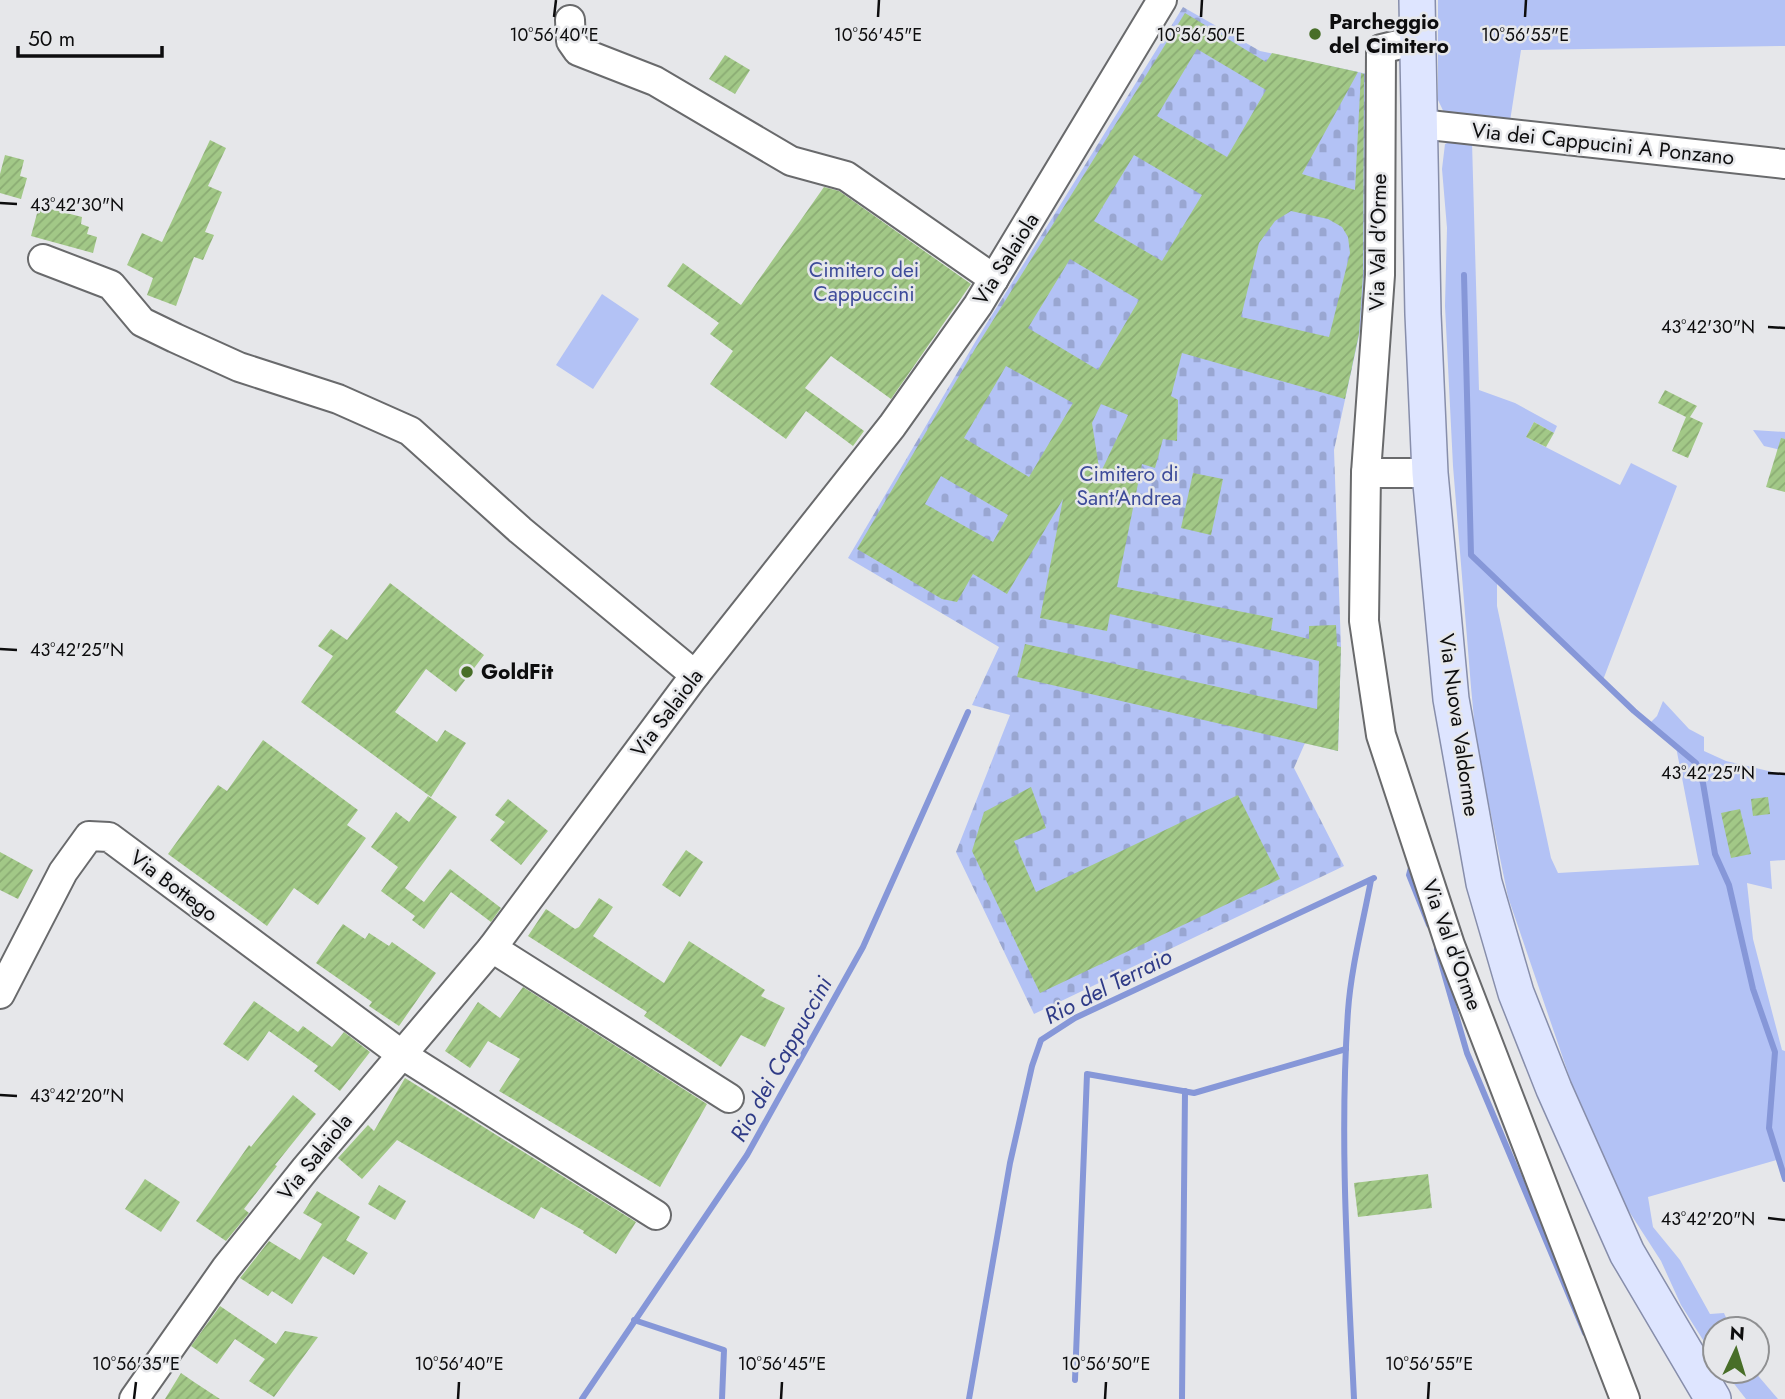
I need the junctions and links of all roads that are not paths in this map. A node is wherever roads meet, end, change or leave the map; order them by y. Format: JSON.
{"nodes":[{"id":1,"x":1162,"y":0,"type":"edge"},
{"id":2,"x":1417,"y":0,"type":"edge"},
{"id":3,"x":570,"y":20,"type":"dead end"},
{"id":4,"x":1418,"y":40,"type":"junction"},
{"id":5,"x":1420,"y":124,"type":"junction"},
{"id":6,"x":1785,"y":164,"type":"edge"},
{"id":7,"x":43,"y":259,"type":"dead end"},
{"id":8,"x":994,"y":279,"type":"junction"},
{"id":9,"x":1366,"y":473,"type":"junction"},
{"id":10,"x":1430,"y":473,"type":"junction"},
{"id":11,"x":695,"y":675,"type":"junction"},
{"id":12,"x":492,"y":948,"type":"junction"},
{"id":13,"x":0,"y":994,"type":"edge"},
{"id":14,"x":401,"y":1054,"type":"junction"},
{"id":15,"x":729,"y":1098,"type":"dead end"},
{"id":16,"x":656,"y":1215,"type":"dead end"},
{"id":17,"x":134,"y":1399,"type":"edge"},
{"id":18,"x":1625,"y":1399,"type":"edge"},
{"id":19,"x":1713,"y":1399,"type":"edge"}],
"edges":[{"from":1,"to":8,"type":"street","name":"Via Salaiola"},
{"from":2,"to":4,"type":"main road","name":"Via Nuova Valdorme"},
{"from":3,"to":8,"type":"street"},
{"from":4,"to":5,"type":"main road","name":"Via Nuova Valdorme"},
{"from":4,"to":9,"type":"street","name":"Via Val d'Orme"},
{"from":5,"to":6,"type":"street","name":"Via dei Cappucini A Ponzano"},
{"from":5,"to":10,"type":"main road","name":"Via Nuova Valdorme"},
{"from":7,"to":11,"type":"street"},
{"from":8,"to":11,"type":"street","name":"Via Salaiola"},
{"from":9,"to":10,"type":"street"},
{"from":9,"to":18,"type":"street","name":"Via Val d'Orme"},
{"from":10,"to":19,"type":"main road","name":"Via Nuova Valdorme"},
{"from":11,"to":12,"type":"street","name":"Via Salaiola"},
{"from":12,"to":14,"type":"street","name":"Via Salaiola"},
{"from":12,"to":15,"type":"street"},
{"from":13,"to":14,"type":"street","name":"Via Bottego"},
{"from":14,"to":16,"type":"street"},
{"from":14,"to":17,"type":"street","name":"Via Salaiola"}]}
